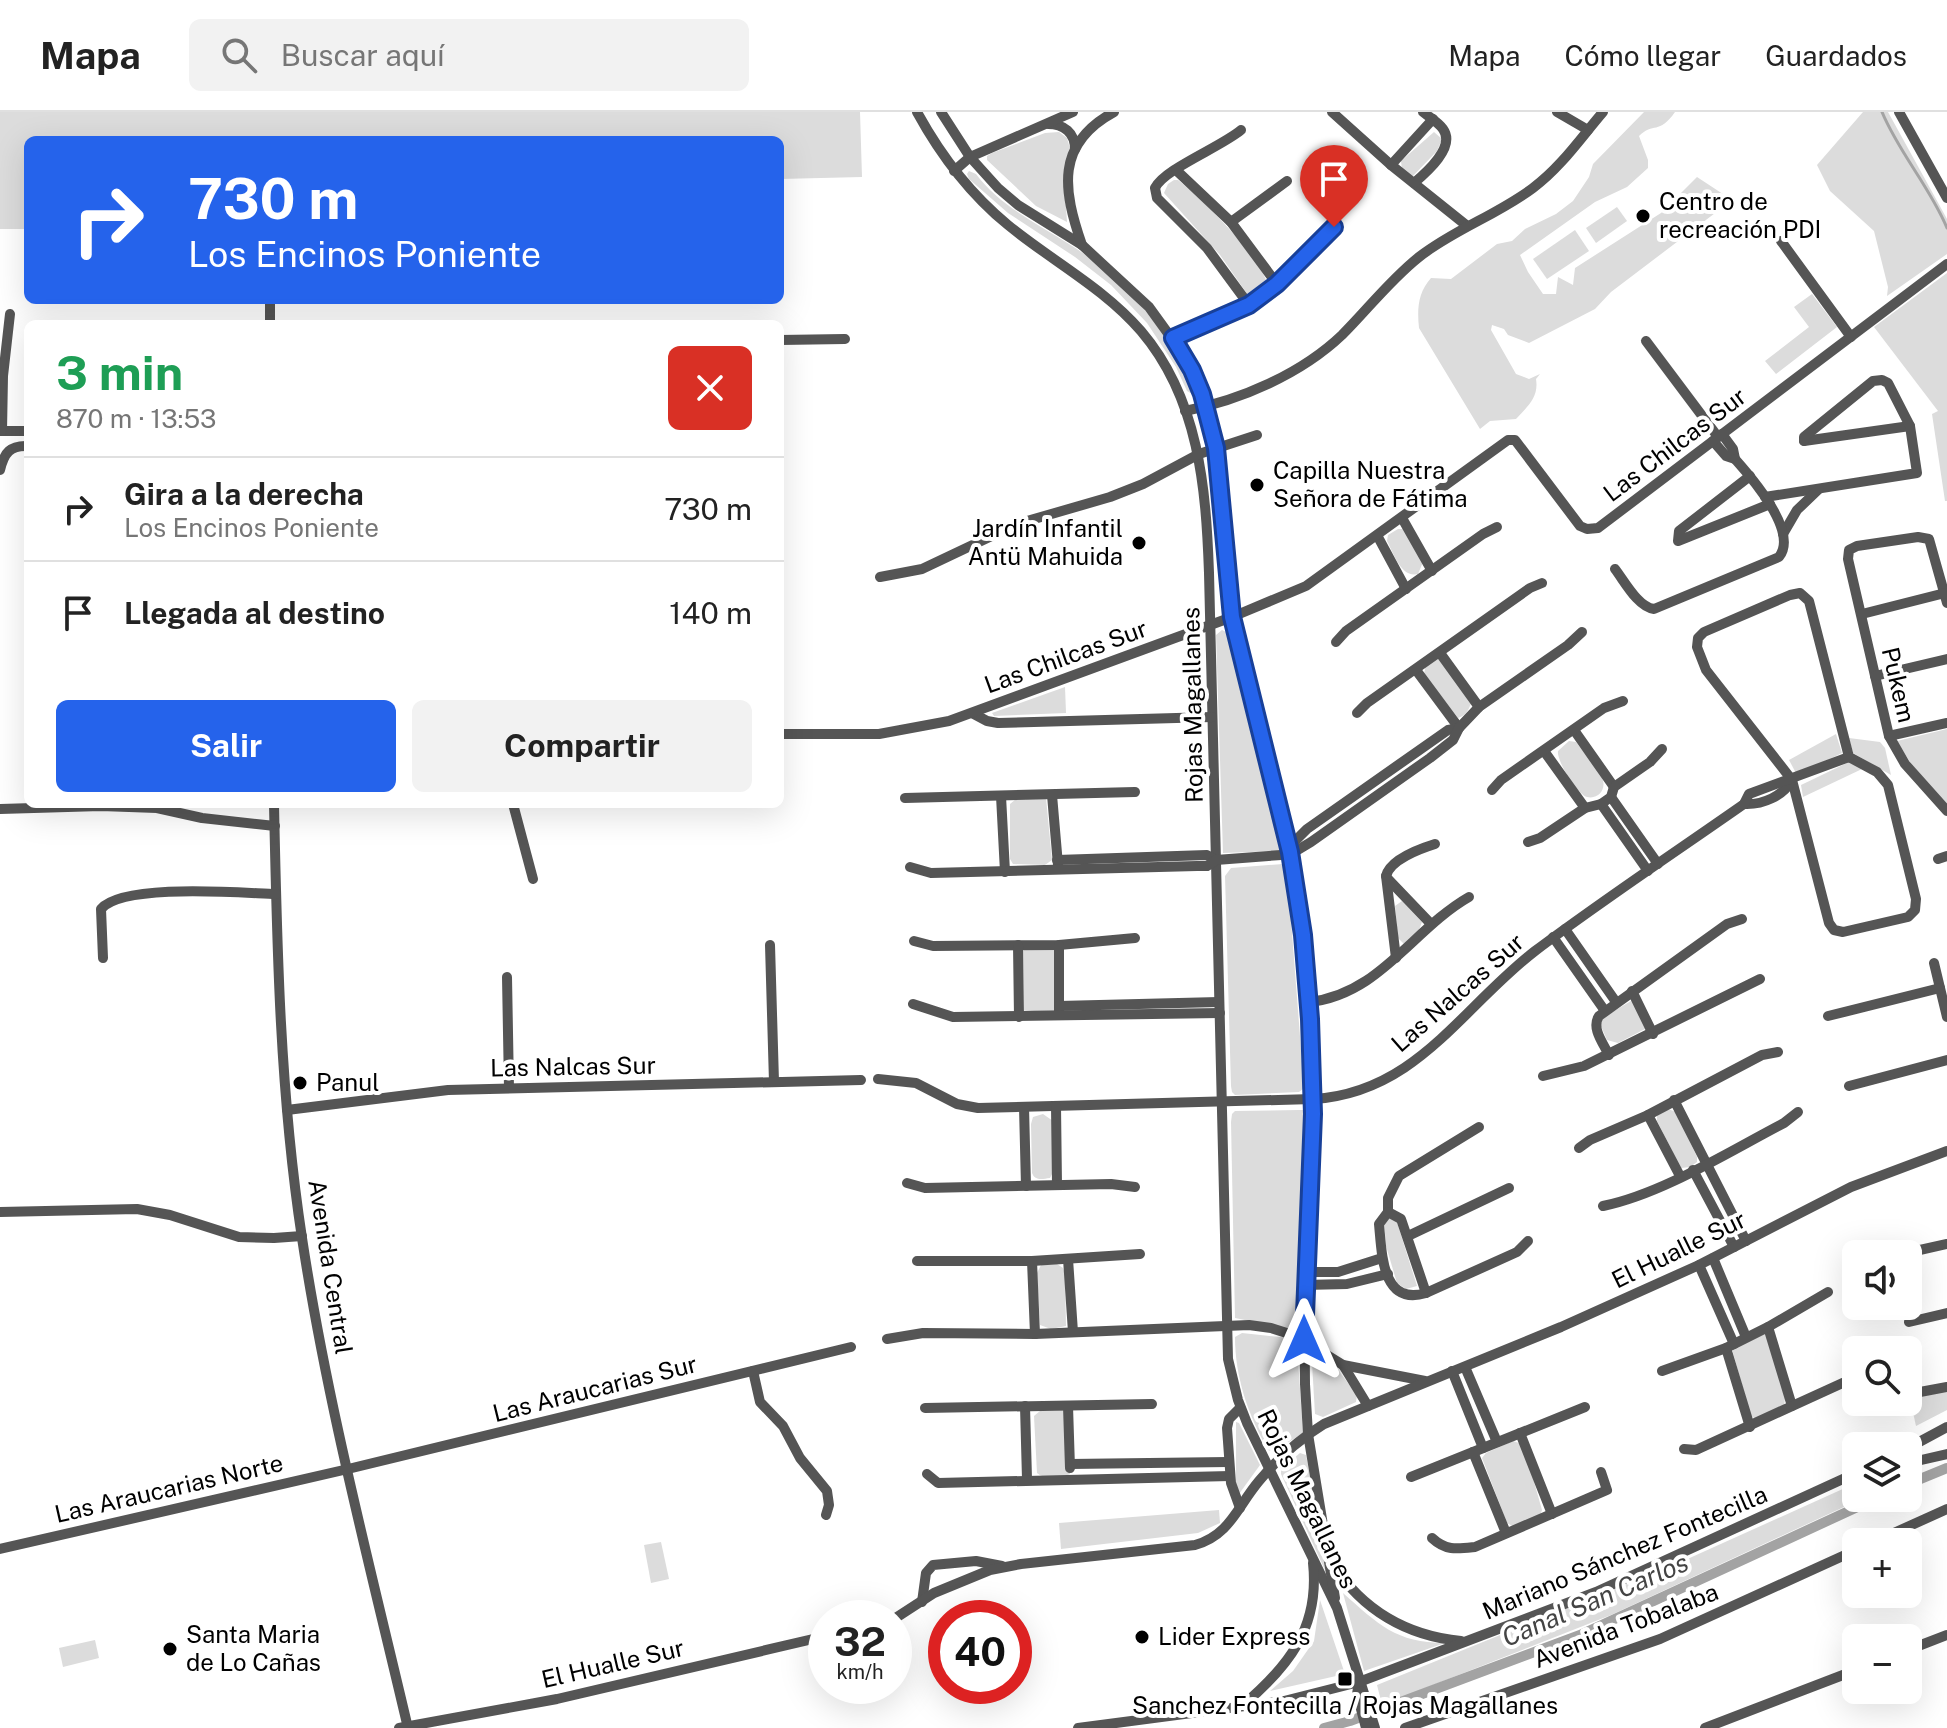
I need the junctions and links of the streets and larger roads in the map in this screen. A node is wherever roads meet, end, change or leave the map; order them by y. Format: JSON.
{"nodes":[{"id":1,"x":917,"y":112,"type":"edge"},
{"id":2,"x":941,"y":112,"type":"edge"},
{"id":3,"x":1073,"y":112,"type":"edge"},
{"id":4,"x":1114,"y":112,"type":"edge"},
{"id":5,"x":1332,"y":112,"type":"edge"},
{"id":6,"x":1423,"y":112,"type":"edge"},
{"id":7,"x":1557,"y":112,"type":"edge"},
{"id":8,"x":1603,"y":112,"type":"edge"},
{"id":9,"x":1899,"y":112,"type":"edge"},
{"id":10,"x":1433,"y":119,"type":"junction"},
{"id":11,"x":1047,"y":124,"type":"junction"},
{"id":12,"x":1241,"y":130,"type":"dead end"},
{"id":13,"x":1588,"y":130,"type":"junction"},
{"id":14,"x":1075,"y":149,"type":"junction"},
{"id":15,"x":970,"y":157,"type":"junction"},
{"id":16,"x":1391,"y":165,"type":"junction"},
{"id":17,"x":1176,"y":170,"type":"junction"},
{"id":18,"x":954,"y":171,"type":"junction"},
{"id":19,"x":1287,"y":181,"type":"dead end"},
{"id":20,"x":1414,"y":183,"type":"junction"},
{"id":21,"x":1947,"y":198,"type":"edge"},
{"id":22,"x":1231,"y":222,"type":"junction"},
{"id":23,"x":1466,"y":225,"type":"junction"},
{"id":24,"x":1334,"y":227,"type":"dead end"},
{"id":25,"x":1781,"y":241,"type":"dead end"},
{"id":26,"x":1082,"y":245,"type":"junction"},
{"id":27,"x":1947,"y":264,"type":"edge"},
{"id":28,"x":1277,"y":284,"type":"junction"},
{"id":29,"x":1249,"y":305,"type":"junction"},
{"id":30,"x":10,"y":314,"type":"dead end"},
{"id":31,"x":1851,"y":337,"type":"junction"},
{"id":32,"x":1173,"y":338,"type":"junction"},
{"id":33,"x":845,"y":339,"type":"dead end"},
{"id":34,"x":784,"y":340,"type":"edge"},
{"id":35,"x":1646,"y":341,"type":"dead end"},
{"id":36,"x":1206,"y":407,"type":"junction"},
{"id":37,"x":1185,"y":411,"type":"junction"},
{"id":38,"x":1910,"y":426,"type":"junction"},
{"id":39,"x":1,"y":431,"type":"edge"},
{"id":40,"x":24,"y":431,"type":"edge"},
{"id":41,"x":1257,"y":435,"type":"dead end"},
{"id":42,"x":1718,"y":437,"type":"junction"},
{"id":43,"x":24,"y":446,"type":"edge"},
{"id":44,"x":1216,"y":448,"type":"junction"},
{"id":45,"x":1199,"y":454,"type":"junction"},
{"id":46,"x":0,"y":470,"type":"edge"},
{"id":47,"x":1750,"y":476,"type":"junction"},
{"id":48,"x":1821,"y":487,"type":"junction"},
{"id":49,"x":1768,"y":500,"type":"junction"},
{"id":50,"x":1402,"y":518,"type":"junction"},
{"id":51,"x":1497,"y":527,"type":"dead end"},
{"id":52,"x":1783,"y":534,"type":"junction"},
{"id":53,"x":1378,"y":537,"type":"junction"},
{"id":54,"x":1615,"y":569,"type":"dead end"},
{"id":55,"x":1432,"y":571,"type":"junction"},
{"id":56,"x":880,"y":577,"type":"dead end"},
{"id":57,"x":1542,"y":583,"type":"dead end"},
{"id":58,"x":1406,"y":589,"type":"junction"},
{"id":59,"x":1946,"y":598,"type":"edge"},
{"id":60,"x":1862,"y":614,"type":"junction"},
{"id":61,"x":1232,"y":617,"type":"junction"},
{"id":62,"x":1211,"y":625,"type":"junction"},
{"id":63,"x":1582,"y":632,"type":"dead end"},
{"id":64,"x":1336,"y":642,"type":"dead end"},
{"id":65,"x":1440,"y":653,"type":"junction"},
{"id":66,"x":1947,"y":659,"type":"edge"},
{"id":67,"x":1416,"y":670,"type":"junction"},
{"id":68,"x":1875,"y":676,"type":"junction"},
{"id":69,"x":1623,"y":701,"type":"dead end"},
{"id":70,"x":1479,"y":707,"type":"junction"},
{"id":71,"x":972,"y":713,"type":"junction"},
{"id":72,"x":1357,"y":713,"type":"dead end"},
{"id":73,"x":1212,"y":717,"type":"junction"},
{"id":74,"x":1947,"y":723,"type":"edge"},
{"id":75,"x":1459,"y":728,"type":"junction"},
{"id":76,"x":1574,"y":730,"type":"junction"},
{"id":77,"x":784,"y":734,"type":"edge"},
{"id":78,"x":1889,"y":736,"type":"junction"},
{"id":79,"x":1662,"y":749,"type":"dead end"},
{"id":80,"x":1544,"y":751,"type":"junction"},
{"id":81,"x":1849,"y":757,"type":"junction"},
{"id":82,"x":1792,"y":780,"type":"junction"},
{"id":83,"x":1492,"y":790,"type":"dead end"},
{"id":84,"x":1135,"y":792,"type":"dead end"},
{"id":85,"x":1613,"y":792,"type":"junction"},
{"id":86,"x":1052,"y":795,"type":"junction"},
{"id":87,"x":1001,"y":796,"type":"junction"},
{"id":88,"x":905,"y":798,"type":"dead end"},
{"id":89,"x":1601,"y":804,"type":"junction"},
{"id":90,"x":26,"y":808,"type":"edge"},
{"id":91,"x":157,"y":808,"type":"edge"},
{"id":92,"x":274,"y":808,"type":"edge"},
{"id":93,"x":514,"y":808,"type":"edge"},
{"id":94,"x":1585,"y":808,"type":"junction"},
{"id":95,"x":0,"y":809,"type":"edge"},
{"id":96,"x":1947,"y":811,"type":"edge"},
{"id":97,"x":275,"y":826,"type":"junction"},
{"id":98,"x":1528,"y":842,"type":"dead end"},
{"id":99,"x":1435,"y":844,"type":"dead end"},
{"id":100,"x":1290,"y":852,"type":"junction"},
{"id":101,"x":1216,"y":860,"type":"junction"},
{"id":102,"x":1658,"y":864,"type":"junction"},
{"id":103,"x":1058,"y":866,"type":"junction"},
{"id":104,"x":910,"y":867,"type":"dead end"},
{"id":105,"x":1648,"y":871,"type":"junction"},
{"id":106,"x":1005,"y":872,"type":"junction"},
{"id":107,"x":1386,"y":876,"type":"junction"},
{"id":108,"x":533,"y":879,"type":"dead end"},
{"id":109,"x":276,"y":894,"type":"junction"},
{"id":110,"x":1469,"y":897,"type":"dead end"},
{"id":111,"x":1742,"y":919,"type":"dead end"},
{"id":112,"x":1431,"y":924,"type":"junction"},
{"id":113,"x":1565,"y":929,"type":"junction"},
{"id":114,"x":1553,"y":937,"type":"junction"},
{"id":115,"x":1135,"y":938,"type":"dead end"},
{"id":116,"x":914,"y":941,"type":"dead end"},
{"id":117,"x":770,"y":945,"type":"dead end"},
{"id":118,"x":1018,"y":945,"type":"junction"},
{"id":119,"x":1059,"y":945,"type":"junction"},
{"id":120,"x":103,"y":958,"type":"dead end"},
{"id":121,"x":1396,"y":958,"type":"junction"},
{"id":122,"x":1934,"y":963,"type":"dead end"},
{"id":123,"x":507,"y":977,"type":"dead end"},
{"id":124,"x":1760,"y":979,"type":"dead end"},
{"id":125,"x":1632,"y":991,"type":"junction"},
{"id":126,"x":1943,"y":994,"type":"edge"},
{"id":127,"x":1309,"y":1002,"type":"junction"},
{"id":128,"x":1616,"y":1002,"type":"junction"},
{"id":129,"x":913,"y":1004,"type":"dead end"},
{"id":130,"x":1220,"y":1008,"type":"junction"},
{"id":131,"x":1605,"y":1011,"type":"junction"},
{"id":132,"x":1059,"y":1012,"type":"junction"},
{"id":133,"x":1828,"y":1016,"type":"dead end"},
{"id":134,"x":1019,"y":1017,"type":"junction"},
{"id":135,"x":1947,"y":1017,"type":"edge"},
{"id":136,"x":1653,"y":1034,"type":"junction"},
{"id":137,"x":1778,"y":1052,"type":"dead end"},
{"id":138,"x":1609,"y":1055,"type":"junction"},
{"id":139,"x":1947,"y":1060,"type":"edge"},
{"id":140,"x":1543,"y":1076,"type":"dead end"},
{"id":141,"x":878,"y":1079,"type":"dead end"},
{"id":142,"x":861,"y":1080,"type":"dead end"},
{"id":143,"x":774,"y":1082,"type":"junction"},
{"id":144,"x":1849,"y":1086,"type":"dead end"},
{"id":145,"x":509,"y":1088,"type":"junction"},
{"id":146,"x":1313,"y":1099,"type":"junction"},
{"id":147,"x":1674,"y":1100,"type":"junction"},
{"id":148,"x":1222,"y":1101,"type":"junction"},
{"id":149,"x":1056,"y":1106,"type":"junction"},
{"id":150,"x":1024,"y":1107,"type":"junction"},
{"id":151,"x":287,"y":1110,"type":"junction"},
{"id":152,"x":1798,"y":1112,"type":"dead end"},
{"id":153,"x":1648,"y":1115,"type":"junction"},
{"id":154,"x":1479,"y":1127,"type":"dead end"},
{"id":155,"x":1579,"y":1148,"type":"dead end"},
{"id":156,"x":1947,"y":1151,"type":"edge"},
{"id":157,"x":1705,"y":1163,"type":"junction"},
{"id":158,"x":1693,"y":1170,"type":"junction"},
{"id":159,"x":1680,"y":1176,"type":"junction"},
{"id":160,"x":907,"y":1183,"type":"dead end"},
{"id":161,"x":1057,"y":1185,"type":"junction"},
{"id":162,"x":1026,"y":1186,"type":"junction"},
{"id":163,"x":1135,"y":1187,"type":"dead end"},
{"id":164,"x":1509,"y":1188,"type":"dead end"},
{"id":165,"x":1603,"y":1206,"type":"dead end"},
{"id":166,"x":0,"y":1212,"type":"edge"},
{"id":167,"x":1388,"y":1212,"type":"junction"},
{"id":168,"x":302,"y":1236,"type":"junction"},
{"id":169,"x":1408,"y":1236,"type":"junction"},
{"id":170,"x":1528,"y":1241,"type":"dead end"},
{"id":171,"x":1746,"y":1241,"type":"junction"},
{"id":172,"x":1947,"y":1244,"type":"edge"},
{"id":173,"x":1734,"y":1247,"type":"junction"},
{"id":174,"x":1922,"y":1250,"type":"edge"},
{"id":175,"x":1140,"y":1254,"type":"dead end"},
{"id":176,"x":1382,"y":1258,"type":"junction"},
{"id":177,"x":1713,"y":1258,"type":"junction"},
{"id":178,"x":1068,"y":1259,"type":"junction"},
{"id":179,"x":917,"y":1261,"type":"dead end"},
{"id":180,"x":1032,"y":1261,"type":"junction"},
{"id":181,"x":1699,"y":1265,"type":"junction"},
{"id":182,"x":1305,"y":1272,"type":"junction"},
{"id":183,"x":1388,"y":1274,"type":"junction"},
{"id":184,"x":1304,"y":1285,"type":"junction"},
{"id":185,"x":1828,"y":1292,"type":"dead end"},
{"id":186,"x":1426,"y":1293,"type":"junction"},
{"id":187,"x":1947,"y":1313,"type":"edge"},
{"id":188,"x":1909,"y":1322,"type":"dead end"},
{"id":189,"x":1226,"y":1326,"type":"junction"},
{"id":190,"x":1768,"y":1327,"type":"junction"},
{"id":191,"x":1073,"y":1332,"type":"junction"},
{"id":192,"x":1035,"y":1334,"type":"junction"},
{"id":193,"x":1746,"y":1337,"type":"junction"},
{"id":194,"x":887,"y":1339,"type":"dead end"},
{"id":195,"x":1304,"y":1340,"type":"junction"},
{"id":196,"x":1730,"y":1346,"type":"junction"},
{"id":197,"x":851,"y":1347,"type":"dead end"},
{"id":198,"x":1343,"y":1365,"type":"junction"},
{"id":199,"x":1465,"y":1367,"type":"junction"},
{"id":200,"x":753,"y":1371,"type":"junction"},
{"id":201,"x":1452,"y":1371,"type":"junction"},
{"id":202,"x":1662,"y":1371,"type":"dead end"},
{"id":203,"x":1426,"y":1381,"type":"junction"},
{"id":204,"x":1842,"y":1383,"type":"edge"},
{"id":205,"x":1947,"y":1387,"type":"edge"},
{"id":206,"x":1922,"y":1392,"type":"edge"},
{"id":207,"x":1152,"y":1404,"type":"dead end"},
{"id":208,"x":1025,"y":1406,"type":"junction"},
{"id":209,"x":1068,"y":1406,"type":"junction"},
{"id":210,"x":1368,"y":1406,"type":"junction"},
{"id":211,"x":1792,"y":1406,"type":"junction"},
{"id":212,"x":1585,"y":1407,"type":"dead end"},
{"id":213,"x":925,"y":1408,"type":"dead end"},
{"id":214,"x":1240,"y":1408,"type":"junction"},
{"id":215,"x":1750,"y":1427,"type":"junction"},
{"id":216,"x":1947,"y":1427,"type":"edge"},
{"id":217,"x":1520,"y":1433,"type":"junction"},
{"id":218,"x":1308,"y":1434,"type":"junction"},
{"id":219,"x":1922,"y":1440,"type":"edge"},
{"id":220,"x":1497,"y":1442,"type":"junction"},
{"id":221,"x":1684,"y":1449,"type":"dead end"},
{"id":222,"x":1478,"y":1450,"type":"junction"},
{"id":223,"x":1947,"y":1454,"type":"edge"},
{"id":224,"x":1922,"y":1460,"type":"edge"},
{"id":225,"x":1228,"y":1462,"type":"junction"},
{"id":226,"x":1070,"y":1464,"type":"junction"},
{"id":227,"x":1270,"y":1468,"type":"junction"},
{"id":228,"x":348,"y":1469,"type":"junction"},
{"id":229,"x":1601,"y":1472,"type":"dead end"},
{"id":230,"x":927,"y":1474,"type":"dead end"},
{"id":231,"x":1230,"y":1476,"type":"junction"},
{"id":232,"x":1411,"y":1477,"type":"dead end"},
{"id":233,"x":1070,"y":1478,"type":"junction"},
{"id":234,"x":1027,"y":1479,"type":"junction"},
{"id":235,"x":1842,"y":1479,"type":"edge"},
{"id":236,"x":1240,"y":1508,"type":"junction"},
{"id":237,"x":1947,"y":1509,"type":"edge"},
{"id":238,"x":1552,"y":1514,"type":"junction"},
{"id":239,"x":826,"y":1515,"type":"dead end"},
{"id":240,"x":1905,"y":1528,"type":"edge"},
{"id":241,"x":1506,"y":1533,"type":"junction"},
{"id":242,"x":1432,"y":1538,"type":"dead end"},
{"id":243,"x":0,"y":1549,"type":"edge"},
{"id":244,"x":1842,"y":1556,"type":"edge"},
{"id":245,"x":1312,"y":1557,"type":"junction"},
{"id":246,"x":1330,"y":1559,"type":"junction"},
{"id":247,"x":1004,"y":1567,"type":"junction"},
{"id":248,"x":922,"y":1602,"type":"junction"},
{"id":249,"x":912,"y":1608,"type":"edge"},
{"id":250,"x":1337,"y":1608,"type":"junction"},
{"id":251,"x":1947,"y":1635,"type":"edge"},
{"id":252,"x":808,"y":1640,"type":"edge"},
{"id":253,"x":1467,"y":1641,"type":"junction"},
{"id":254,"x":1922,"y":1645,"type":"edge"},
{"id":255,"x":1842,"y":1675,"type":"edge"},
{"id":256,"x":1359,"y":1682,"type":"junction"},
{"id":257,"x":1242,"y":1706,"type":"junction"},
{"id":258,"x":405,"y":1727,"type":"edge"},
{"id":259,"x":1078,"y":1728,"type":"edge"},
{"id":260,"x":1370,"y":1728,"type":"edge"},
{"id":261,"x":1405,"y":1728,"type":"edge"},
{"id":262,"x":1705,"y":1728,"type":"edge"}],
"edges":[{"from":1,"to":18,"type":"street","name":"Rojas Magallanes"},
{"from":2,"to":15,"type":"street","name":"Rojas Magallanes"},
{"from":3,"to":11,"type":"street"},
{"from":4,"to":14,"type":"street"},
{"from":5,"to":16,"type":"street"},
{"from":6,"to":10,"type":"street"},
{"from":7,"to":13,"type":"street"},
{"from":8,"to":13,"type":"street"},
{"from":9,"to":21,"type":"street"},
{"from":10,"to":16,"type":"street"},
{"from":10,"to":20,"type":"street"},
{"from":11,"to":14,"type":"street"},
{"from":11,"to":15,"type":"street"},
{"from":12,"to":17,"type":"street"},
{"from":13,"to":23,"type":"street"},
{"from":14,"to":26,"type":"street"},
{"from":15,"to":18,"type":"street"},
{"from":15,"to":26,"type":"street","name":"Rojas Magallanes"},
{"from":16,"to":20,"type":"street"},
{"from":17,"to":22,"type":"street"},
{"from":17,"to":29,"type":"street"},
{"from":18,"to":37,"type":"street","name":"Rojas Magallanes"},
{"from":19,"to":22,"type":"street"},
{"from":20,"to":23,"type":"street"},
{"from":22,"to":28,"type":"street"},
{"from":23,"to":36,"type":"street"},
{"from":24,"to":28,"type":"street"},
{"from":25,"to":31,"type":"street"},
{"from":26,"to":32,"type":"street","name":"Rojas Magallanes"},
{"from":27,"to":31,"type":"street","name":"Las Chilcas Sur"},
{"from":28,"to":29,"type":"street"},
{"from":29,"to":32,"type":"street"},
{"from":30,"to":39,"type":"street"},
{"from":31,"to":42,"type":"street","name":"Las Chilcas Sur"},
{"from":32,"to":36,"type":"street","name":"Rojas Magallanes"},
{"from":33,"to":34,"type":"street"},
{"from":35,"to":42,"type":"street"},
{"from":36,"to":37,"type":"street"},
{"from":36,"to":44,"type":"street","name":"Rojas Magallanes"},
{"from":37,"to":45,"type":"street","name":"Rojas Magallanes"},
{"from":38,"to":38,"type":"street"},
{"from":38,"to":48,"type":"street"},
{"from":39,"to":40,"type":"street"},
{"from":41,"to":44,"type":"street"},
{"from":42,"to":47,"type":"street"},
{"from":42,"to":50,"type":"street","name":"Las Chilcas Sur"},
{"from":43,"to":46,"type":"street"},
{"from":44,"to":45,"type":"street"},
{"from":44,"to":61,"type":"street","name":"Rojas Magallanes"},
{"from":45,"to":56,"type":"street"},
{"from":45,"to":62,"type":"street","name":"Rojas Magallanes"},
{"from":47,"to":49,"type":"street"},
{"from":47,"to":49,"type":"street"},
{"from":48,"to":49,"type":"street"},
{"from":48,"to":52,"type":"street"},
{"from":49,"to":52,"type":"street"},
{"from":50,"to":53,"type":"street","name":"Las Chilcas Sur"},
{"from":50,"to":55,"type":"street"},
{"from":51,"to":55,"type":"street"},
{"from":52,"to":54,"type":"street"},
{"from":53,"to":58,"type":"street"},
{"from":53,"to":61,"type":"street","name":"Las Chilcas Sur"},
{"from":55,"to":58,"type":"street"},
{"from":57,"to":65,"type":"street"},
{"from":58,"to":64,"type":"street"},
{"from":59,"to":60,"type":"street"},
{"from":59,"to":60,"type":"street","name":"Pukem"},
{"from":60,"to":68,"type":"street","name":"Pukem"},
{"from":61,"to":62,"type":"street","name":"Las Chilcas Sur"},
{"from":61,"to":100,"type":"street","name":"Rojas Magallanes"},
{"from":62,"to":71,"type":"street","name":"Las Chilcas Sur"},
{"from":62,"to":73,"type":"street","name":"Rojas Magallanes"},
{"from":63,"to":70,"type":"street"},
{"from":65,"to":67,"type":"street"},
{"from":65,"to":70,"type":"street"},
{"from":66,"to":68,"type":"street"},
{"from":67,"to":72,"type":"street"},
{"from":67,"to":75,"type":"street"},
{"from":68,"to":78,"type":"street","name":"Pukem"},
{"from":69,"to":76,"type":"street"},
{"from":70,"to":75,"type":"street"},
{"from":71,"to":73,"type":"street"},
{"from":71,"to":77,"type":"street","name":"Las Chilcas Sur"},
{"from":73,"to":101,"type":"street","name":"Rojas Magallanes"},
{"from":74,"to":78,"type":"street"},
{"from":75,"to":100,"type":"street"},
{"from":76,"to":80,"type":"street"},
{"from":76,"to":85,"type":"street"},
{"from":78,"to":96,"type":"street","name":"Pukem"},
{"from":79,"to":85,"type":"street"},
{"from":80,"to":83,"type":"street"},
{"from":80,"to":94,"type":"street"},
{"from":81,"to":82,"type":"street","name":"Las Nalcas Sur"},
{"from":81,"to":82,"type":"street"},
{"from":81,"to":82,"type":"street"},
{"from":82,"to":102,"type":"street","name":"Las Nalcas Sur"},
{"from":84,"to":86,"type":"street"},
{"from":85,"to":89,"type":"street"},
{"from":85,"to":102,"type":"street"},
{"from":86,"to":87,"type":"street"},
{"from":86,"to":103,"type":"street"},
{"from":87,"to":88,"type":"street"},
{"from":87,"to":106,"type":"street"},
{"from":89,"to":94,"type":"street"},
{"from":89,"to":105,"type":"street"},
{"from":90,"to":95,"type":"street"},
{"from":91,"to":97,"type":"street"},
{"from":92,"to":97,"type":"street","name":"Avenida Central"},
{"from":93,"to":108,"type":"street"},
{"from":94,"to":98,"type":"street"},
{"from":97,"to":109,"type":"street","name":"Avenida Central"},
{"from":99,"to":107,"type":"street"},
{"from":100,"to":101,"type":"street"},
{"from":100,"to":127,"type":"street","name":"Rojas Magallanes"},
{"from":101,"to":103,"type":"street"},
{"from":101,"to":130,"type":"street","name":"Rojas Magallanes"},
{"from":102,"to":105,"type":"street","name":"Las Nalcas Sur"},
{"from":103,"to":106,"type":"street"},
{"from":104,"to":106,"type":"street"},
{"from":105,"to":113,"type":"street","name":"Las Nalcas Sur"},
{"from":107,"to":112,"type":"street"},
{"from":107,"to":121,"type":"street"},
{"from":109,"to":120,"type":"street"},
{"from":109,"to":151,"type":"street","name":"Avenida Central"},
{"from":110,"to":112,"type":"street"},
{"from":111,"to":125,"type":"street"},
{"from":112,"to":121,"type":"street"},
{"from":113,"to":114,"type":"street","name":"Las Nalcas Sur"},
{"from":113,"to":128,"type":"street"},
{"from":114,"to":131,"type":"street"},
{"from":114,"to":146,"type":"street","name":"Las Nalcas Sur"},
{"from":115,"to":119,"type":"street"},
{"from":116,"to":118,"type":"street"},
{"from":117,"to":143,"type":"street"},
{"from":118,"to":119,"type":"street"},
{"from":118,"to":134,"type":"street"},
{"from":119,"to":132,"type":"street"},
{"from":121,"to":127,"type":"street"},
{"from":122,"to":126,"type":"street"},
{"from":123,"to":145,"type":"street"},
{"from":124,"to":136,"type":"street"},
{"from":125,"to":128,"type":"street"},
{"from":125,"to":136,"type":"street"},
{"from":126,"to":133,"type":"street"},
{"from":126,"to":135,"type":"street"},
{"from":127,"to":146,"type":"street","name":"Rojas Magallanes"},
{"from":128,"to":131,"type":"street"},
{"from":129,"to":134,"type":"street"},
{"from":130,"to":132,"type":"street"},
{"from":130,"to":148,"type":"street","name":"Rojas Magallanes"},
{"from":131,"to":138,"type":"street"},
{"from":132,"to":134,"type":"street"},
{"from":136,"to":138,"type":"street"},
{"from":137,"to":147,"type":"street"},
{"from":138,"to":140,"type":"street"},
{"from":139,"to":144,"type":"street"},
{"from":141,"to":150,"type":"street","name":"Las Nalcas Sur"},
{"from":142,"to":143,"type":"street","name":"Las Nalcas Sur"},
{"from":143,"to":145,"type":"street","name":"Las Nalcas Sur"},
{"from":145,"to":151,"type":"street","name":"Las Nalcas Sur"},
{"from":146,"to":148,"type":"street","name":"Las Nalcas Sur"},
{"from":146,"to":182,"type":"street","name":"Rojas Magallanes"},
{"from":147,"to":153,"type":"street"},
{"from":147,"to":157,"type":"street"},
{"from":148,"to":149,"type":"street","name":"Las Nalcas Sur"},
{"from":148,"to":189,"type":"street","name":"Rojas Magallanes"},
{"from":149,"to":150,"type":"street","name":"Las Nalcas Sur"},
{"from":149,"to":161,"type":"street"},
{"from":150,"to":162,"type":"street"},
{"from":151,"to":168,"type":"street","name":"Avenida Central"},
{"from":152,"to":157,"type":"street"},
{"from":153,"to":155,"type":"street"},
{"from":153,"to":159,"type":"street"},
{"from":154,"to":167,"type":"street"},
{"from":156,"to":171,"type":"street","name":"El Hualle Sur"},
{"from":157,"to":158,"type":"street"},
{"from":157,"to":171,"type":"street"},
{"from":158,"to":159,"type":"street"},
{"from":158,"to":173,"type":"street"},
{"from":159,"to":165,"type":"street"},
{"from":160,"to":162,"type":"street"},
{"from":161,"to":162,"type":"street"},
{"from":161,"to":163,"type":"street"},
{"from":164,"to":169,"type":"street"},
{"from":166,"to":168,"type":"street"},
{"from":167,"to":169,"type":"street"},
{"from":167,"to":176,"type":"street"},
{"from":168,"to":228,"type":"street","name":"Avenida Central"},
{"from":169,"to":186,"type":"street"},
{"from":170,"to":186,"type":"street"},
{"from":171,"to":173,"type":"street","name":"El Hualle Sur"},
{"from":172,"to":174,"type":"street"},
{"from":173,"to":177,"type":"street","name":"El Hualle Sur"},
{"from":175,"to":178,"type":"street"},
{"from":176,"to":182,"type":"street"},
{"from":176,"to":183,"type":"street"},
{"from":177,"to":181,"type":"street","name":"El Hualle Sur"},
{"from":177,"to":193,"type":"street"},
{"from":178,"to":180,"type":"street"},
{"from":178,"to":191,"type":"street"},
{"from":179,"to":180,"type":"street"},
{"from":180,"to":192,"type":"street"},
{"from":181,"to":196,"type":"street"},
{"from":181,"to":199,"type":"street","name":"El Hualle Sur"},
{"from":182,"to":184,"type":"street","name":"Rojas Magallanes"},
{"from":183,"to":184,"type":"street"},
{"from":183,"to":186,"type":"street"},
{"from":184,"to":195,"type":"street","name":"Rojas Magallanes"},
{"from":185,"to":190,"type":"street"},
{"from":187,"to":188,"type":"street"},
{"from":189,"to":191,"type":"street"},
{"from":189,"to":195,"type":"street"},
{"from":189,"to":214,"type":"street","name":"Rojas Magallanes"},
{"from":190,"to":193,"type":"street"},
{"from":190,"to":211,"type":"street"},
{"from":191,"to":192,"type":"street"},
{"from":192,"to":194,"type":"street"},
{"from":193,"to":196,"type":"street"},
{"from":195,"to":198,"type":"street"},
{"from":195,"to":218,"type":"street","name":"Rojas Magallanes"},
{"from":196,"to":202,"type":"street"},
{"from":196,"to":215,"type":"street"},
{"from":197,"to":200,"type":"street","name":"Las Araucarias Sur"},
{"from":198,"to":203,"type":"street"},
{"from":198,"to":210,"type":"street"},
{"from":199,"to":201,"type":"street","name":"El Hualle Sur"},
{"from":199,"to":220,"type":"street"},
{"from":200,"to":228,"type":"street","name":"Las Araucarias Sur"},
{"from":200,"to":239,"type":"street"},
{"from":201,"to":203,"type":"street","name":"El Hualle Sur"},
{"from":201,"to":222,"type":"street"},
{"from":203,"to":210,"type":"street","name":"El Hualle Sur"},
{"from":204,"to":211,"type":"street"},
{"from":205,"to":206,"type":"street"},
{"from":207,"to":209,"type":"street"},
{"from":208,"to":209,"type":"street"},
{"from":208,"to":213,"type":"street"},
{"from":208,"to":234,"type":"street"},
{"from":209,"to":226,"type":"street"},
{"from":210,"to":218,"type":"street","name":"El Hualle Sur"},
{"from":211,"to":215,"type":"street"},
{"from":212,"to":217,"type":"street"},
{"from":214,"to":225,"type":"street","name":"Rojas Magallanes"},
{"from":214,"to":227,"type":"street","name":"Rojas Magallanes"},
{"from":215,"to":221,"type":"street"},
{"from":216,"to":219,"type":"street"},
{"from":217,"to":220,"type":"street"},
{"from":217,"to":238,"type":"street"},
{"from":218,"to":227,"type":"street","name":"El Hualle Sur"},
{"from":218,"to":246,"type":"street","name":"Rojas Magallanes"},
{"from":220,"to":222,"type":"street"},
{"from":222,"to":232,"type":"street"},
{"from":222,"to":241,"type":"street"},
{"from":223,"to":224,"type":"street"},
{"from":225,"to":226,"type":"street"},
{"from":225,"to":231,"type":"street","name":"Rojas Magallanes"},
{"from":226,"to":233,"type":"street"},
{"from":227,"to":236,"type":"street","name":"El Hualle Sur"},
{"from":227,"to":245,"type":"street","name":"Rojas Magallanes"},
{"from":228,"to":243,"type":"street","name":"Las Araucarias Norte"},
{"from":228,"to":258,"type":"street","name":"Avenida Central"},
{"from":229,"to":238,"type":"street"},
{"from":230,"to":234,"type":"street"},
{"from":231,"to":233,"type":"street"},
{"from":231,"to":236,"type":"street","name":"Rojas Magallanes"},
{"from":233,"to":234,"type":"street"},
{"from":235,"to":253,"type":"street","name":"Mariano Sánchez Fontecilla"},
{"from":236,"to":247,"type":"street","name":"El Hualle Sur"},
{"from":237,"to":240,"type":"street"},
{"from":238,"to":241,"type":"street"},
{"from":241,"to":242,"type":"street"},
{"from":244,"to":261,"type":"street","name":"Avenida Tobalaba"},
{"from":245,"to":250,"type":"street","name":"Rojas Magallanes"},
{"from":245,"to":257,"type":"street"},
{"from":246,"to":250,"type":"street","name":"Rojas Magallanes"},
{"from":246,"to":253,"type":"street"},
{"from":247,"to":248,"type":"street","name":"El Hualle Sur"},
{"from":247,"to":248,"type":"street","name":"El Hualle Sur"},
{"from":248,"to":249,"type":"street","name":"El Hualle Sur"},
{"from":250,"to":256,"type":"street","name":"Rojas Magallanes"},
{"from":251,"to":254,"type":"street"},
{"from":252,"to":258,"type":"street","name":"El Hualle Sur"},
{"from":253,"to":256,"type":"street","name":"Mariano Sánchez Fontecilla"},
{"from":255,"to":262,"type":"street"},
{"from":256,"to":257,"type":"street","name":"Mariano Sánchez Fontecilla"},
{"from":256,"to":260,"type":"street","name":"Rojas Magallanes"},
{"from":257,"to":259,"type":"street","name":"Mariano Sánchez Fontecilla"}]}
